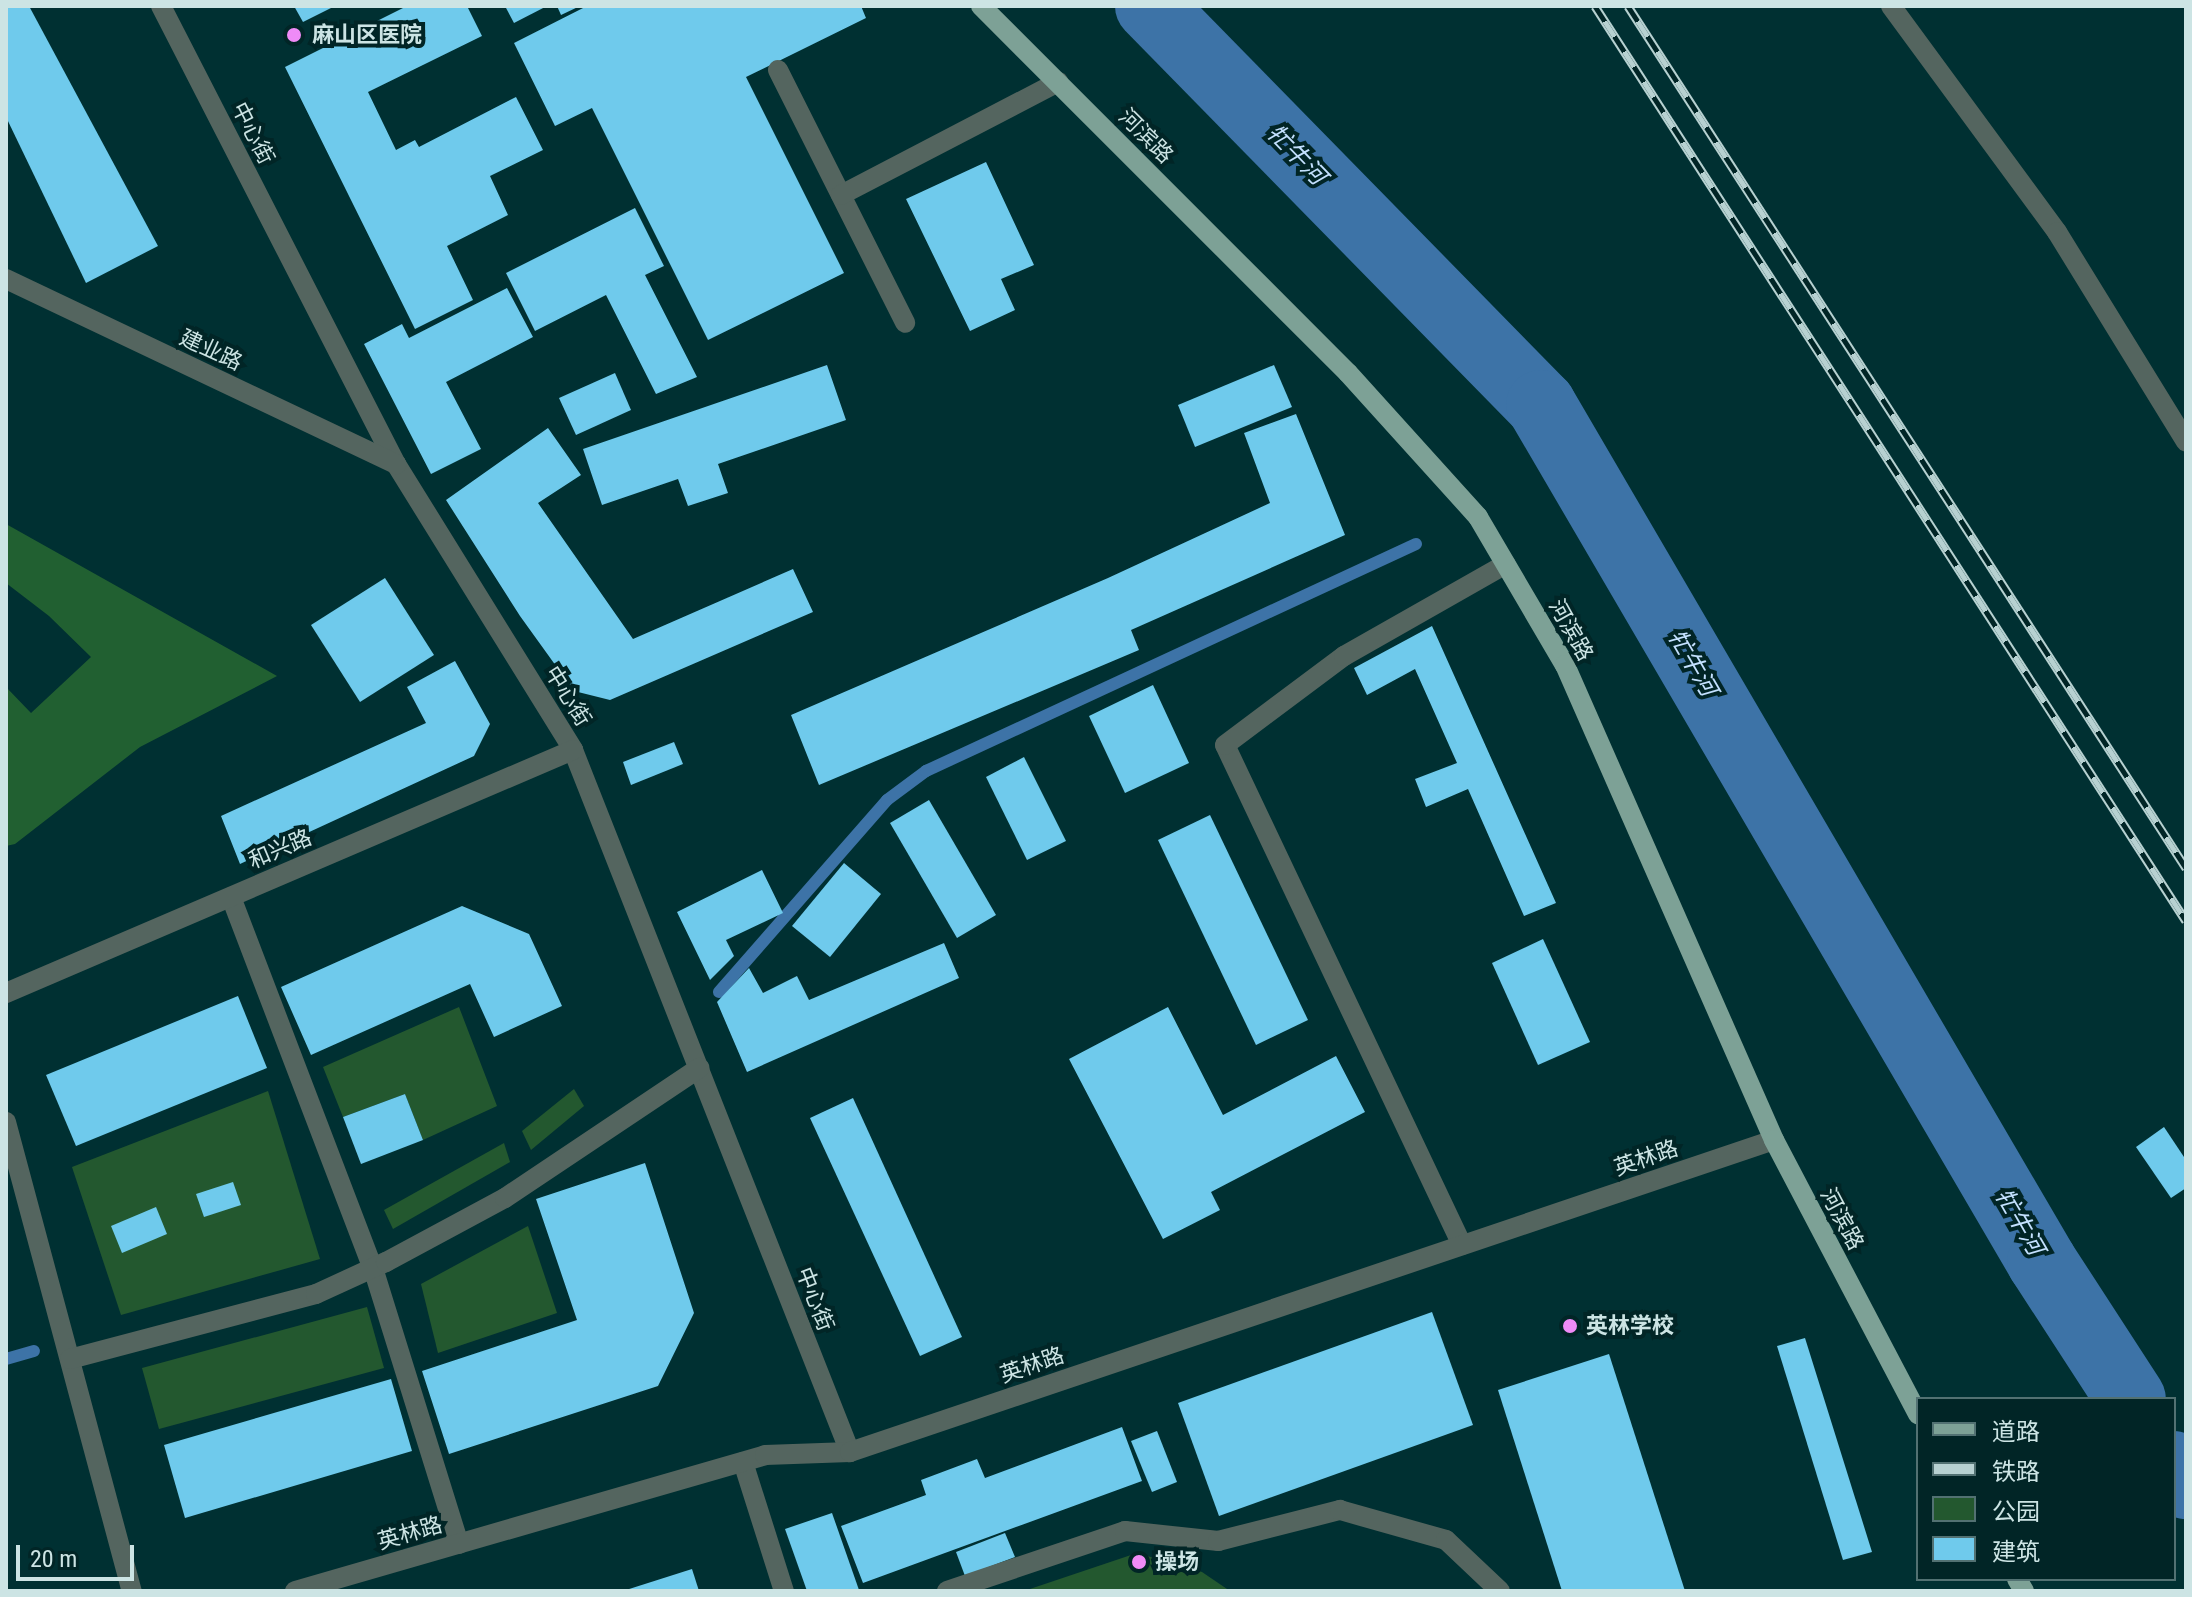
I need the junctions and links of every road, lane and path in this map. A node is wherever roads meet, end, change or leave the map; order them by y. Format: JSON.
{"nodes":[{"id":1,"x":161,"y":6,"type":"edge"},
{"id":2,"x":981,"y":6,"type":"edge"},
{"id":3,"x":1891,"y":6,"type":"edge"},
{"id":4,"x":778,"y":70,"type":"dead end"},
{"id":5,"x":1058,"y":82,"type":"junction"},
{"id":6,"x":841,"y":195,"type":"junction"},
{"id":7,"x":6,"y":279,"type":"edge"},
{"id":8,"x":905,"y":323,"type":"dead end"},
{"id":9,"x":2186,"y":442,"type":"edge"},
{"id":10,"x":396,"y":464,"type":"junction"},
{"id":11,"x":1506,"y":564,"type":"junction"},
{"id":12,"x":573,"y":750,"type":"junction"},
{"id":13,"x":231,"y":897,"type":"junction"},
{"id":14,"x":6,"y":993,"type":"edge"},
{"id":15,"x":699,"y":1068,"type":"junction"},
{"id":16,"x":6,"y":1122,"type":"edge"},
{"id":17,"x":1774,"y":1140,"type":"junction"},
{"id":18,"x":1462,"y":1245,"type":"junction"},
{"id":19,"x":373,"y":1268,"type":"junction"},
{"id":20,"x":70,"y":1359,"type":"junction"},
{"id":21,"x":1916,"y":1410,"type":"edge"},
{"id":22,"x":850,"y":1452,"type":"junction"},
{"id":23,"x":743,"y":1462,"type":"junction"},
{"id":24,"x":459,"y":1544,"type":"junction"},
{"id":25,"x":132,"y":1591,"type":"edge"},
{"id":26,"x":295,"y":1591,"type":"edge"},
{"id":27,"x":784,"y":1591,"type":"edge"},
{"id":28,"x":947,"y":1591,"type":"edge"},
{"id":29,"x":1500,"y":1591,"type":"edge"}],
"edges":[{"from":1,"to":10,"type":"street","name":"中心街"},
{"from":2,"to":5,"type":"main road","name":"河滨路"},
{"from":3,"to":9,"type":"street"},
{"from":4,"to":6,"type":"street"},
{"from":5,"to":6,"type":"street"},
{"from":5,"to":11,"type":"main road","name":"河滨路"},
{"from":6,"to":8,"type":"street"},
{"from":7,"to":10,"type":"street","name":"建业路"},
{"from":10,"to":12,"type":"street","name":"中心街"},
{"from":11,"to":17,"type":"main road","name":"河滨路"},
{"from":11,"to":18,"type":"street"},
{"from":12,"to":13,"type":"street","name":"和兴路"},
{"from":12,"to":15,"type":"street","name":"中心街"},
{"from":13,"to":14,"type":"street","name":"和兴路"},
{"from":13,"to":19,"type":"street"},
{"from":15,"to":19,"type":"street"},
{"from":15,"to":22,"type":"street","name":"中心街"},
{"from":16,"to":20,"type":"street"},
{"from":17,"to":18,"type":"street","name":"英林路"},
{"from":17,"to":21,"type":"main road","name":"河滨路"},
{"from":18,"to":22,"type":"street","name":"英林路"},
{"from":19,"to":20,"type":"street"},
{"from":19,"to":24,"type":"street"},
{"from":20,"to":25,"type":"street"},
{"from":22,"to":23,"type":"street","name":"英林路"},
{"from":23,"to":24,"type":"street","name":"英林路"},
{"from":23,"to":27,"type":"street"},
{"from":24,"to":26,"type":"street","name":"英林路"},
{"from":28,"to":29,"type":"street"}]}
